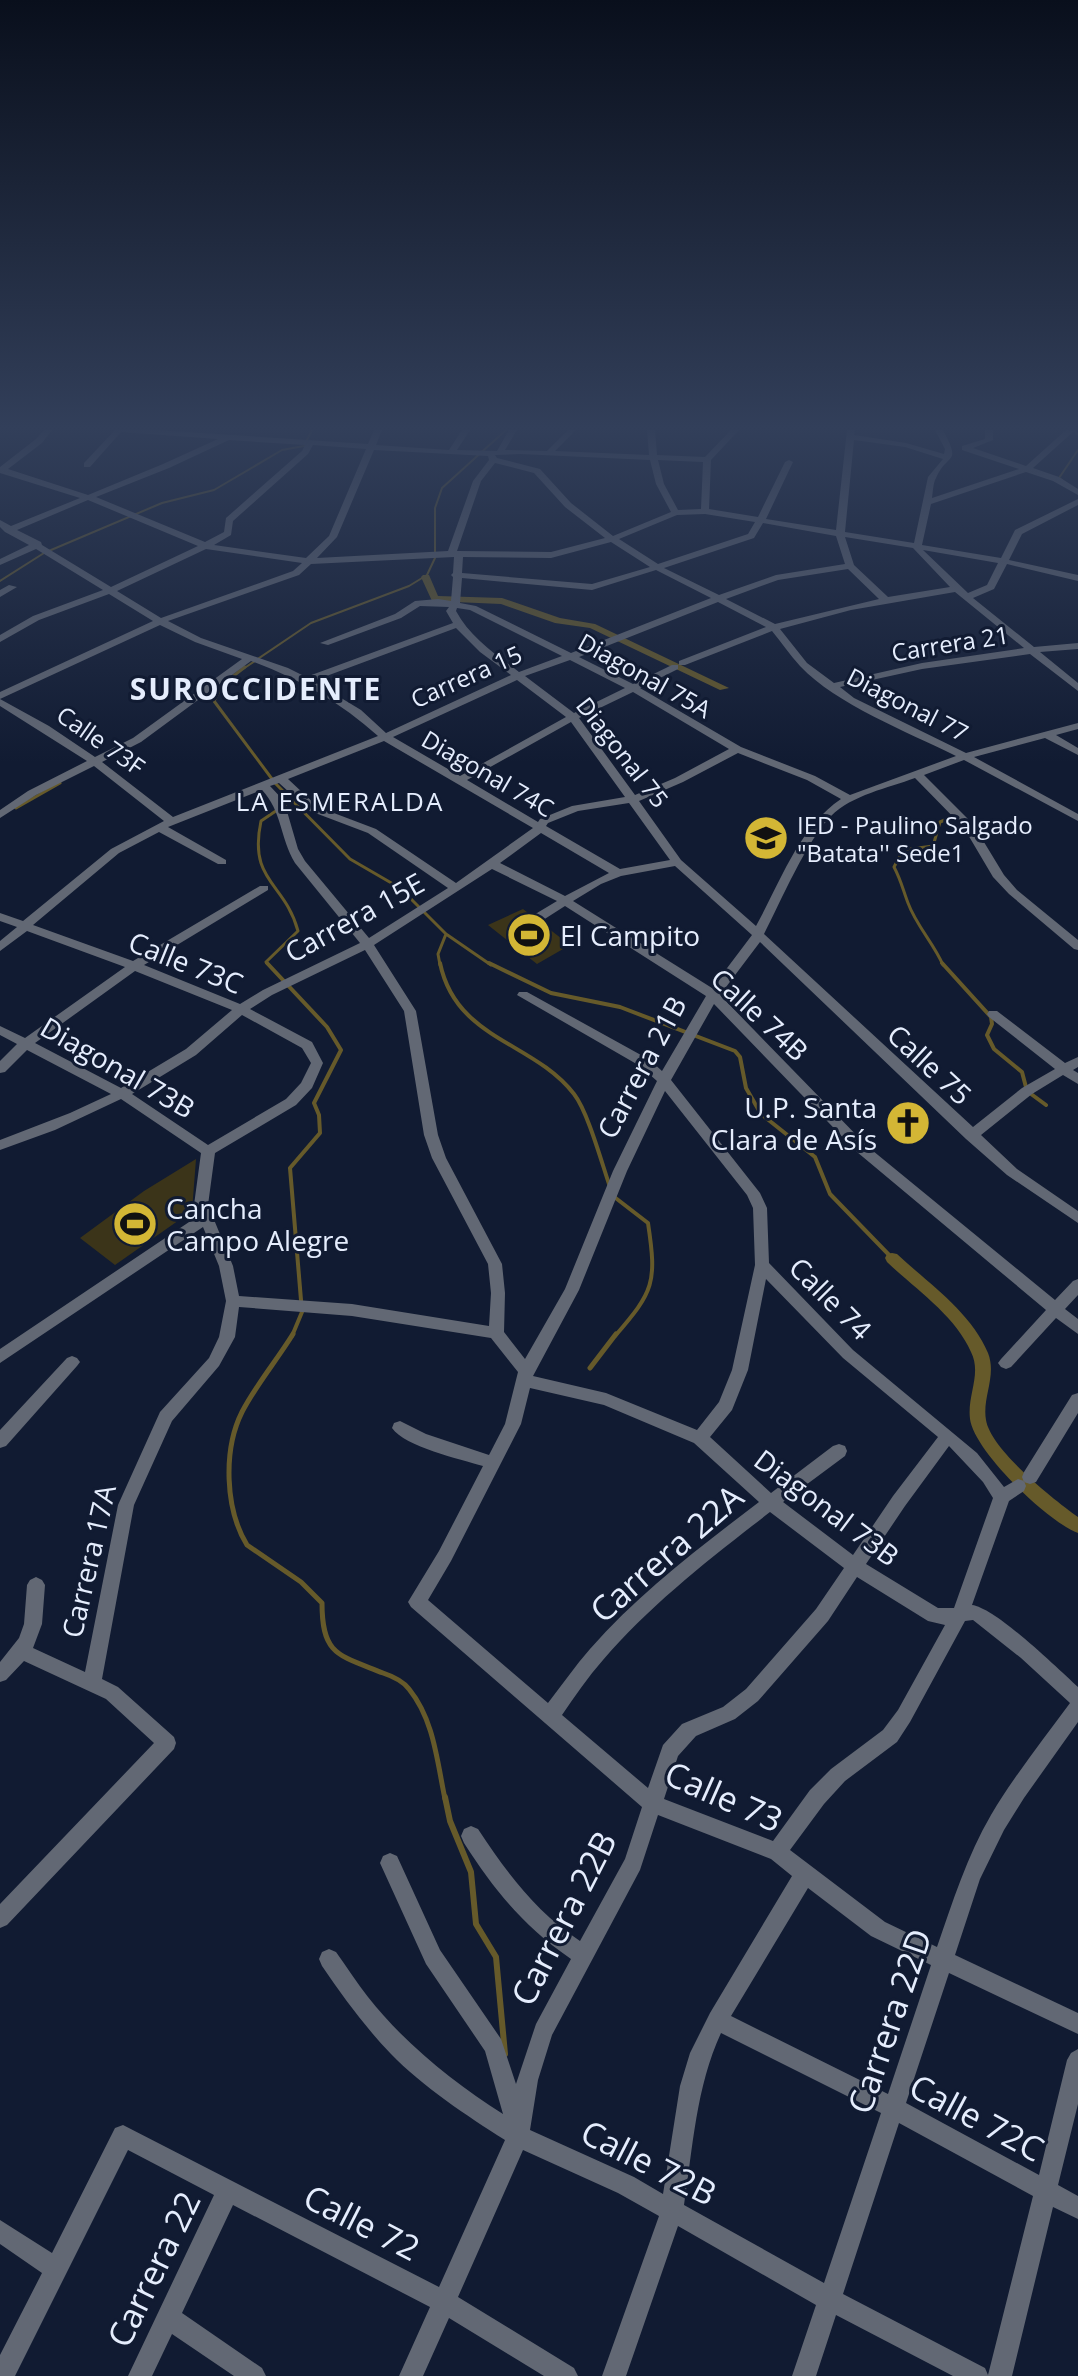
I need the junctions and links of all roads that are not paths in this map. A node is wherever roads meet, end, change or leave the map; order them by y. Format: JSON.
{"nodes":[{"id":1,"x":33,"y":541,"type":"edge"},
{"id":2,"x":194,"y":541,"type":"edge"},
{"id":3,"x":215,"y":541,"type":"edge"},
{"id":4,"x":329,"y":541,"type":"edge"},
{"id":5,"x":452,"y":541,"type":"edge"},
{"id":6,"x":605,"y":541,"type":"edge"},
{"id":7,"x":615,"y":541,"type":"edge"},
{"id":8,"x":738,"y":541,"type":"edge"},
{"id":9,"x":842,"y":541,"type":"edge"},
{"id":10,"x":872,"y":541,"type":"edge"},
{"id":11,"x":919,"y":541,"type":"edge"},
{"id":12,"x":1013,"y":541,"type":"edge"},
{"id":13,"x":38,"y":544,"type":"junction"},
{"id":14,"x":206,"y":546,"type":"junction"},
{"id":15,"x":917,"y":549,"type":"junction"},
{"id":16,"x":446,"y":554,"type":"junction"},
{"id":17,"x":309,"y":561,"type":"junction"},
{"id":18,"x":1003,"y":561,"type":"junction"},
{"id":19,"x":0,"y":562,"type":"edge"},
{"id":20,"x":850,"y":566,"type":"junction"},
{"id":21,"x":658,"y":568,"type":"junction"},
{"id":22,"x":455,"y":575,"type":"junction"},
{"id":23,"x":1078,"y":578,"type":"edge"},
{"id":24,"x":12,"y":587,"type":"dead end"},
{"id":25,"x":957,"y":589,"type":"junction"},
{"id":26,"x":109,"y":591,"type":"junction"},
{"id":27,"x":0,"y":594,"type":"edge"},
{"id":28,"x":970,"y":596,"type":"junction"},
{"id":29,"x":720,"y":598,"type":"junction"},
{"id":30,"x":885,"y":599,"type":"junction"},
{"id":31,"x":455,"y":602,"type":"junction"},
{"id":32,"x":160,"y":621,"type":"junction"},
{"id":33,"x":458,"y":624,"type":"junction"},
{"id":34,"x":774,"y":627,"type":"junction"},
{"id":35,"x":0,"y":639,"type":"edge"},
{"id":36,"x":325,"y":643,"type":"dead end"},
{"id":37,"x":1078,"y":646,"type":"edge"},
{"id":38,"x":1032,"y":649,"type":"junction"},
{"id":39,"x":571,"y":658,"type":"junction"},
{"id":40,"x":252,"y":660,"type":"junction"},
{"id":41,"x":519,"y":675,"type":"junction"},
{"id":42,"x":305,"y":681,"type":"junction"},
{"id":43,"x":632,"y":687,"type":"junction"},
{"id":44,"x":830,"y":687,"type":"junction"},
{"id":45,"x":1078,"y":688,"type":"edge"},
{"id":46,"x":0,"y":696,"type":"edge"},
{"id":47,"x":0,"y":702,"type":"edge"},
{"id":48,"x":573,"y":717,"type":"junction"},
{"id":49,"x":1078,"y":726,"type":"edge"},
{"id":50,"x":1046,"y":734,"type":"junction"},
{"id":51,"x":385,"y":737,"type":"junction"},
{"id":52,"x":737,"y":749,"type":"junction"},
{"id":53,"x":1078,"y":752,"type":"edge"},
{"id":54,"x":965,"y":756,"type":"junction"},
{"id":55,"x":97,"y":764,"type":"junction"},
{"id":56,"x":916,"y":773,"type":"junction"},
{"id":57,"x":462,"y":779,"type":"junction"},
{"id":58,"x":281,"y":780,"type":"junction"},
{"id":59,"x":265,"y":786,"type":"junction"},
{"id":60,"x":635,"y":799,"type":"junction"},
{"id":61,"x":849,"y":799,"type":"junction"},
{"id":62,"x":0,"y":815,"type":"edge"},
{"id":63,"x":1078,"y":818,"type":"edge"},
{"id":64,"x":172,"y":822,"type":"junction"},
{"id":65,"x":540,"y":826,"type":"junction"},
{"id":66,"x":159,"y":827,"type":"junction"},
{"id":67,"x":222,"y":862,"type":"dead end"},
{"id":68,"x":677,"y":862,"type":"junction"},
{"id":69,"x":492,"y":864,"type":"junction"},
{"id":70,"x":618,"y":873,"type":"junction"},
{"id":71,"x":455,"y":887,"type":"junction"},
{"id":72,"x":264,"y":888,"type":"dead end"},
{"id":73,"x":565,"y":901,"type":"junction"},
{"id":74,"x":0,"y":917,"type":"edge"},
{"id":75,"x":536,"y":919,"type":"dead end"},
{"id":76,"x":26,"y":927,"type":"junction"},
{"id":77,"x":758,"y":934,"type":"junction"},
{"id":78,"x":367,"y":943,"type":"junction"},
{"id":79,"x":1078,"y":946,"type":"edge"},
{"id":80,"x":0,"y":947,"type":"edge"},
{"id":81,"x":134,"y":966,"type":"junction"},
{"id":82,"x":523,"y":995,"type":"dead end"},
{"id":83,"x":713,"y":995,"type":"junction"},
{"id":84,"x":240,"y":1009,"type":"junction"},
{"id":85,"x":993,"y":1014,"type":"dead end"},
{"id":86,"x":0,"y":1030,"type":"edge"},
{"id":87,"x":26,"y":1043,"type":"junction"},
{"id":88,"x":1078,"y":1061,"type":"edge"},
{"id":89,"x":0,"y":1069,"type":"edge"},
{"id":90,"x":1061,"y":1069,"type":"junction"},
{"id":91,"x":664,"y":1080,"type":"junction"},
{"id":92,"x":1078,"y":1080,"type":"edge"},
{"id":93,"x":124,"y":1095,"type":"junction"},
{"id":94,"x":971,"y":1136,"type":"junction"},
{"id":95,"x":0,"y":1145,"type":"edge"},
{"id":96,"x":208,"y":1151,"type":"junction"},
{"id":97,"x":205,"y":1218,"type":"junction"},
{"id":98,"x":1078,"y":1218,"type":"edge"},
{"id":99,"x":762,"y":1265,"type":"junction"},
{"id":100,"x":1078,"y":1285,"type":"edge"},
{"id":101,"x":233,"y":1301,"type":"junction"},
{"id":102,"x":1055,"y":1309,"type":"junction"},
{"id":103,"x":1078,"y":1328,"type":"edge"},
{"id":104,"x":496,"y":1333,"type":"junction"},
{"id":105,"x":0,"y":1357,"type":"edge"},
{"id":106,"x":72,"y":1362,"type":"dead end"},
{"id":107,"x":1006,"y":1363,"type":"dead end"},
{"id":108,"x":525,"y":1375,"type":"junction"},
{"id":109,"x":1078,"y":1399,"type":"edge"},
{"id":110,"x":400,"y":1428,"type":"dead end"},
{"id":111,"x":947,"y":1437,"type":"junction"},
{"id":112,"x":700,"y":1438,"type":"junction"},
{"id":113,"x":0,"y":1441,"type":"edge"},
{"id":114,"x":839,"y":1451,"type":"dead end"},
{"id":115,"x":493,"y":1463,"type":"junction"},
{"id":116,"x":1002,"y":1497,"type":"junction"},
{"id":117,"x":771,"y":1503,"type":"junction"},
{"id":118,"x":854,"y":1566,"type":"junction"},
{"id":119,"x":36,"y":1585,"type":"dead end"},
{"id":120,"x":417,"y":1602,"type":"joint"},
{"id":121,"x":960,"y":1614,"type":"junction"},
{"id":122,"x":22,"y":1652,"type":"junction"},
{"id":123,"x":0,"y":1674,"type":"edge"},
{"id":124,"x":92,"y":1682,"type":"junction"},
{"id":125,"x":1078,"y":1699,"type":"edge"},
{"id":126,"x":1078,"y":1707,"type":"edge"},
{"id":127,"x":549,"y":1717,"type":"junction"},
{"id":128,"x":651,"y":1803,"type":"junction"},
{"id":129,"x":471,"y":1836,"type":"dead end"},
{"id":130,"x":777,"y":1852,"type":"junction"},
{"id":131,"x":390,"y":1863,"type":"dead end"},
{"id":132,"x":804,"y":1875,"type":"junction"},
{"id":133,"x":3,"y":1908,"type":"edge"},
{"id":134,"x":584,"y":1956,"type":"junction"},
{"id":135,"x":329,"y":1959,"type":"dead end"},
{"id":136,"x":943,"y":1961,"type":"junction"},
{"id":137,"x":717,"y":2020,"type":"junction"},
{"id":138,"x":1078,"y":2024,"type":"edge"},
{"id":139,"x":1078,"y":2060,"type":"edge"},
{"id":140,"x":893,"y":2108,"type":"junction"},
{"id":141,"x":518,"y":2134,"type":"junction"},
{"id":142,"x":228,"y":2191,"type":"junction"},
{"id":143,"x":1047,"y":2191,"type":"junction"},
{"id":144,"x":1078,"y":2208,"type":"edge"},
{"id":145,"x":672,"y":2210,"type":"junction"},
{"id":146,"x":0,"y":2231,"type":"edge"},
{"id":147,"x":55,"y":2269,"type":"junction"},
{"id":148,"x":829,"y":2299,"type":"junction"},
{"id":149,"x":446,"y":2303,"type":"junction"},
{"id":150,"x":167,"y":2316,"type":"junction"},
{"id":151,"x":2,"y":2376,"type":"edge"},
{"id":152,"x":140,"y":2376,"type":"edge"},
{"id":153,"x":254,"y":2376,"type":"edge"},
{"id":154,"x":411,"y":2376,"type":"edge"},
{"id":155,"x":566,"y":2376,"type":"edge"},
{"id":156,"x":614,"y":2376,"type":"edge"},
{"id":157,"x":804,"y":2376,"type":"edge"},
{"id":158,"x":977,"y":2376,"type":"edge"},
{"id":159,"x":1000,"y":2376,"type":"edge"}],
"edges":[{"from":1,"to":13,"type":"street","name":"Diagonal 74C"},
{"from":2,"to":14,"type":"street"},
{"from":3,"to":14,"type":"street"},
{"from":4,"to":17,"type":"street"},
{"from":5,"to":16,"type":"street"},
{"from":6,"to":16,"type":"street"},
{"from":7,"to":21,"type":"street","name":"Diagonal 77"},
{"from":8,"to":21,"type":"street"},
{"from":9,"to":20,"type":"street"},
{"from":10,"to":15,"type":"street"},
{"from":11,"to":15,"type":"street"},
{"from":12,"to":18,"type":"street"},
{"from":13,"to":19,"type":"street"},
{"from":13,"to":26,"type":"street","name":"Diagonal 74C"},
{"from":14,"to":17,"type":"street"},
{"from":14,"to":26,"type":"street"},
{"from":15,"to":18,"type":"street"},
{"from":15,"to":25,"type":"street"},
{"from":16,"to":17,"type":"street"},
{"from":16,"to":22,"type":"street"},
{"from":17,"to":32,"type":"street"},
{"from":18,"to":23,"type":"street"},
{"from":18,"to":28,"type":"street"},
{"from":20,"to":29,"type":"street","name":"Carrera 15"},
{"from":20,"to":30,"type":"street"},
{"from":21,"to":22,"type":"street"},
{"from":21,"to":29,"type":"street","name":"Diagonal 77"},
{"from":22,"to":31,"type":"street"},
{"from":24,"to":27,"type":"street"},
{"from":25,"to":28,"type":"street"},
{"from":25,"to":30,"type":"street"},
{"from":26,"to":32,"type":"street","name":"Diagonal 74C"},
{"from":26,"to":35,"type":"street"},
{"from":28,"to":38,"type":"street"},
{"from":29,"to":34,"type":"street","name":"Diagonal 77"},
{"from":29,"to":39,"type":"street","name":"Carrera 15"},
{"from":30,"to":34,"type":"street"},
{"from":31,"to":33,"type":"street"},
{"from":31,"to":36,"type":"street","name":"Diagonal 75A"},
{"from":31,"to":39,"type":"street","name":"Diagonal 75A"},
{"from":32,"to":40,"type":"street","name":"Diagonal 74C"},
{"from":32,"to":46,"type":"street"},
{"from":33,"to":41,"type":"street","name":"Diagonal 75"},
{"from":33,"to":42,"type":"street"},
{"from":34,"to":43,"type":"street"},
{"from":34,"to":44,"type":"street","name":"Diagonal 77"},
{"from":37,"to":38,"type":"street","name":"Carrera 21"},
{"from":38,"to":44,"type":"street","name":"Carrera 21"},
{"from":38,"to":45,"type":"street"},
{"from":39,"to":41,"type":"street","name":"Carrera 15"},
{"from":39,"to":43,"type":"street","name":"Diagonal 75A"},
{"from":40,"to":42,"type":"street","name":"Diagonal 74C"},
{"from":40,"to":55,"type":"street"},
{"from":41,"to":48,"type":"street","name":"Diagonal 75"},
{"from":41,"to":51,"type":"street","name":"Carrera 15"},
{"from":42,"to":51,"type":"street","name":"Diagonal 74C"},
{"from":43,"to":48,"type":"street"},
{"from":43,"to":52,"type":"street","name":"Diagonal 75A"},
{"from":44,"to":54,"type":"street","name":"Diagonal 77"},
{"from":47,"to":55,"type":"street","name":"Calle 73F"},
{"from":48,"to":57,"type":"street"},
{"from":48,"to":60,"type":"street","name":"Diagonal 75"},
{"from":49,"to":50,"type":"street","name":"Carrera 21B"},
{"from":50,"to":53,"type":"street"},
{"from":50,"to":54,"type":"street","name":"Carrera 21B"},
{"from":51,"to":57,"type":"street","name":"Diagonal 74C"},
{"from":51,"to":58,"type":"street","name":"Carrera 15"},
{"from":52,"to":60,"type":"street","name":"Carrera 15E"},
{"from":52,"to":61,"type":"street","name":"Diagonal 75A"},
{"from":54,"to":56,"type":"street","name":"Carrera 21B"},
{"from":54,"to":63,"type":"street","name":"Diagonal 77"},
{"from":55,"to":62,"type":"street"},
{"from":55,"to":64,"type":"street","name":"Calle 73F"},
{"from":56,"to":61,"type":"street","name":"Carrera 21B"},
{"from":56,"to":79,"type":"street"},
{"from":57,"to":65,"type":"street","name":"Diagonal 74C"},
{"from":58,"to":59,"type":"street","name":"Carrera 15"},
{"from":58,"to":71,"type":"street"},
{"from":59,"to":64,"type":"street","name":"Carrera 15"},
{"from":59,"to":78,"type":"street"},
{"from":60,"to":65,"type":"street","name":"Carrera 15E"},
{"from":60,"to":68,"type":"street","name":"Diagonal 75"},
{"from":61,"to":77,"type":"street","name":"Carrera 21B"},
{"from":64,"to":66,"type":"street","name":"Carrera 15"},
{"from":65,"to":69,"type":"street","name":"Carrera 15E"},
{"from":65,"to":70,"type":"street","name":"Diagonal 74C"},
{"from":66,"to":67,"type":"street"},
{"from":66,"to":76,"type":"street","name":"Carrera 15"},
{"from":68,"to":70,"type":"street"},
{"from":68,"to":77,"type":"street","name":"Diagonal 75"},
{"from":69,"to":71,"type":"street","name":"Carrera 15E"},
{"from":69,"to":73,"type":"street","name":"Calle 74B"},
{"from":70,"to":73,"type":"street"},
{"from":71,"to":78,"type":"street","name":"Carrera 15E"},
{"from":72,"to":81,"type":"street"},
{"from":73,"to":75,"type":"street"},
{"from":73,"to":83,"type":"street","name":"Calle 74B"},
{"from":74,"to":76,"type":"street","name":"Calle 73C"},
{"from":76,"to":80,"type":"street","name":"Carrera 15"},
{"from":76,"to":81,"type":"street","name":"Calle 73C"},
{"from":77,"to":83,"type":"street","name":"Carrera 21B"},
{"from":77,"to":94,"type":"street","name":"Calle 75"},
{"from":78,"to":84,"type":"street","name":"Carrera 15E"},
{"from":78,"to":104,"type":"street"},
{"from":81,"to":84,"type":"street","name":"Calle 73C"},
{"from":81,"to":87,"type":"street"},
{"from":82,"to":91,"type":"street","name":"Calle 74"},
{"from":83,"to":91,"type":"street","name":"Carrera 21B"},
{"from":83,"to":102,"type":"street","name":"Calle 74B"},
{"from":84,"to":93,"type":"street","name":"Carrera 15E"},
{"from":84,"to":96,"type":"street","name":"Calle 73C"},
{"from":85,"to":90,"type":"street"},
{"from":86,"to":87,"type":"street","name":"Diagonal 73B"},
{"from":87,"to":89,"type":"street"},
{"from":87,"to":93,"type":"street","name":"Diagonal 73B"},
{"from":88,"to":90,"type":"street"},
{"from":90,"to":92,"type":"street"},
{"from":90,"to":94,"type":"street"},
{"from":91,"to":99,"type":"street","name":"Calle 74"},
{"from":91,"to":108,"type":"street","name":"Carrera 21B"},
{"from":93,"to":95,"type":"street","name":"Carrera 15E"},
{"from":93,"to":96,"type":"street","name":"Diagonal 73B"},
{"from":94,"to":98,"type":"street","name":"Calle 75"},
{"from":96,"to":97,"type":"street","name":"Carrera 17A"},
{"from":97,"to":101,"type":"street","name":"Carrera 17A"},
{"from":97,"to":105,"type":"street"},
{"from":99,"to":111,"type":"street","name":"Calle 74"},
{"from":99,"to":112,"type":"street"},
{"from":100,"to":102,"type":"street"},
{"from":101,"to":104,"type":"street"},
{"from":101,"to":124,"type":"street","name":"Carrera 17A"},
{"from":102,"to":103,"type":"street","name":"Calle 74B"},
{"from":102,"to":107,"type":"street"},
{"from":104,"to":108,"type":"street"},
{"from":106,"to":113,"type":"street"},
{"from":108,"to":112,"type":"street","name":"Diagonal 73B"},
{"from":108,"to":115,"type":"street","name":"Carrera 21B"},
{"from":109,"to":116,"type":"street"},
{"from":110,"to":115,"type":"street"},
{"from":111,"to":116,"type":"street","name":"Calle 74"},
{"from":111,"to":118,"type":"street","name":"Carrera 22B"},
{"from":112,"to":117,"type":"street","name":"Diagonal 73B"},
{"from":114,"to":117,"type":"street","name":"Carrera 22A"},
{"from":115,"to":120,"type":"street","name":"Carrera 21B"},
{"from":116,"to":121,"type":"street"},
{"from":117,"to":118,"type":"street","name":"Diagonal 73B"},
{"from":117,"to":127,"type":"street","name":"Carrera 22A"},
{"from":118,"to":121,"type":"street","name":"Diagonal 73B"},
{"from":118,"to":128,"type":"street","name":"Carrera 22B"},
{"from":119,"to":122,"type":"street"},
{"from":120,"to":127,"type":"street","name":"Calle 73"},
{"from":121,"to":125,"type":"street","name":"Diagonal 73B"},
{"from":121,"to":130,"type":"street"},
{"from":122,"to":123,"type":"street","name":"Carrera 17A"},
{"from":122,"to":124,"type":"street"},
{"from":124,"to":133,"type":"street"},
{"from":126,"to":136,"type":"street","name":"Carrera 22D"},
{"from":127,"to":128,"type":"street","name":"Calle 73"},
{"from":128,"to":130,"type":"street","name":"Calle 73"},
{"from":128,"to":134,"type":"street","name":"Carrera 22B"},
{"from":129,"to":134,"type":"street"},
{"from":130,"to":132,"type":"street","name":"Calle 73"},
{"from":131,"to":141,"type":"street"},
{"from":132,"to":136,"type":"street","name":"Calle 73"},
{"from":132,"to":137,"type":"street"},
{"from":134,"to":141,"type":"street","name":"Carrera 22B"},
{"from":135,"to":141,"type":"street","name":"Calle 72B"},
{"from":136,"to":138,"type":"street","name":"Calle 73"},
{"from":136,"to":140,"type":"street","name":"Carrera 22D"},
{"from":137,"to":140,"type":"street","name":"Calle 72C"},
{"from":137,"to":145,"type":"street"},
{"from":139,"to":143,"type":"street"},
{"from":140,"to":143,"type":"street","name":"Calle 72C"},
{"from":140,"to":148,"type":"street","name":"Carrera 22D"},
{"from":141,"to":145,"type":"street","name":"Calle 72B"},
{"from":141,"to":149,"type":"street","name":"Carrera 22B"},
{"from":142,"to":147,"type":"street","name":"Calle 72"},
{"from":142,"to":149,"type":"street","name":"Calle 72"},
{"from":142,"to":150,"type":"street","name":"Carrera 22"},
{"from":143,"to":144,"type":"street","name":"Calle 72C"},
{"from":143,"to":159,"type":"street"},
{"from":145,"to":148,"type":"street","name":"Calle 72B"},
{"from":145,"to":156,"type":"street"},
{"from":146,"to":147,"type":"street"},
{"from":147,"to":151,"type":"street"},
{"from":148,"to":157,"type":"street","name":"Carrera 22D"},
{"from":148,"to":158,"type":"street","name":"Calle 72B"},
{"from":149,"to":154,"type":"street","name":"Carrera 22B"},
{"from":149,"to":155,"type":"street","name":"Calle 72"},
{"from":150,"to":152,"type":"street","name":"Carrera 22"},
{"from":150,"to":153,"type":"street"}]}
